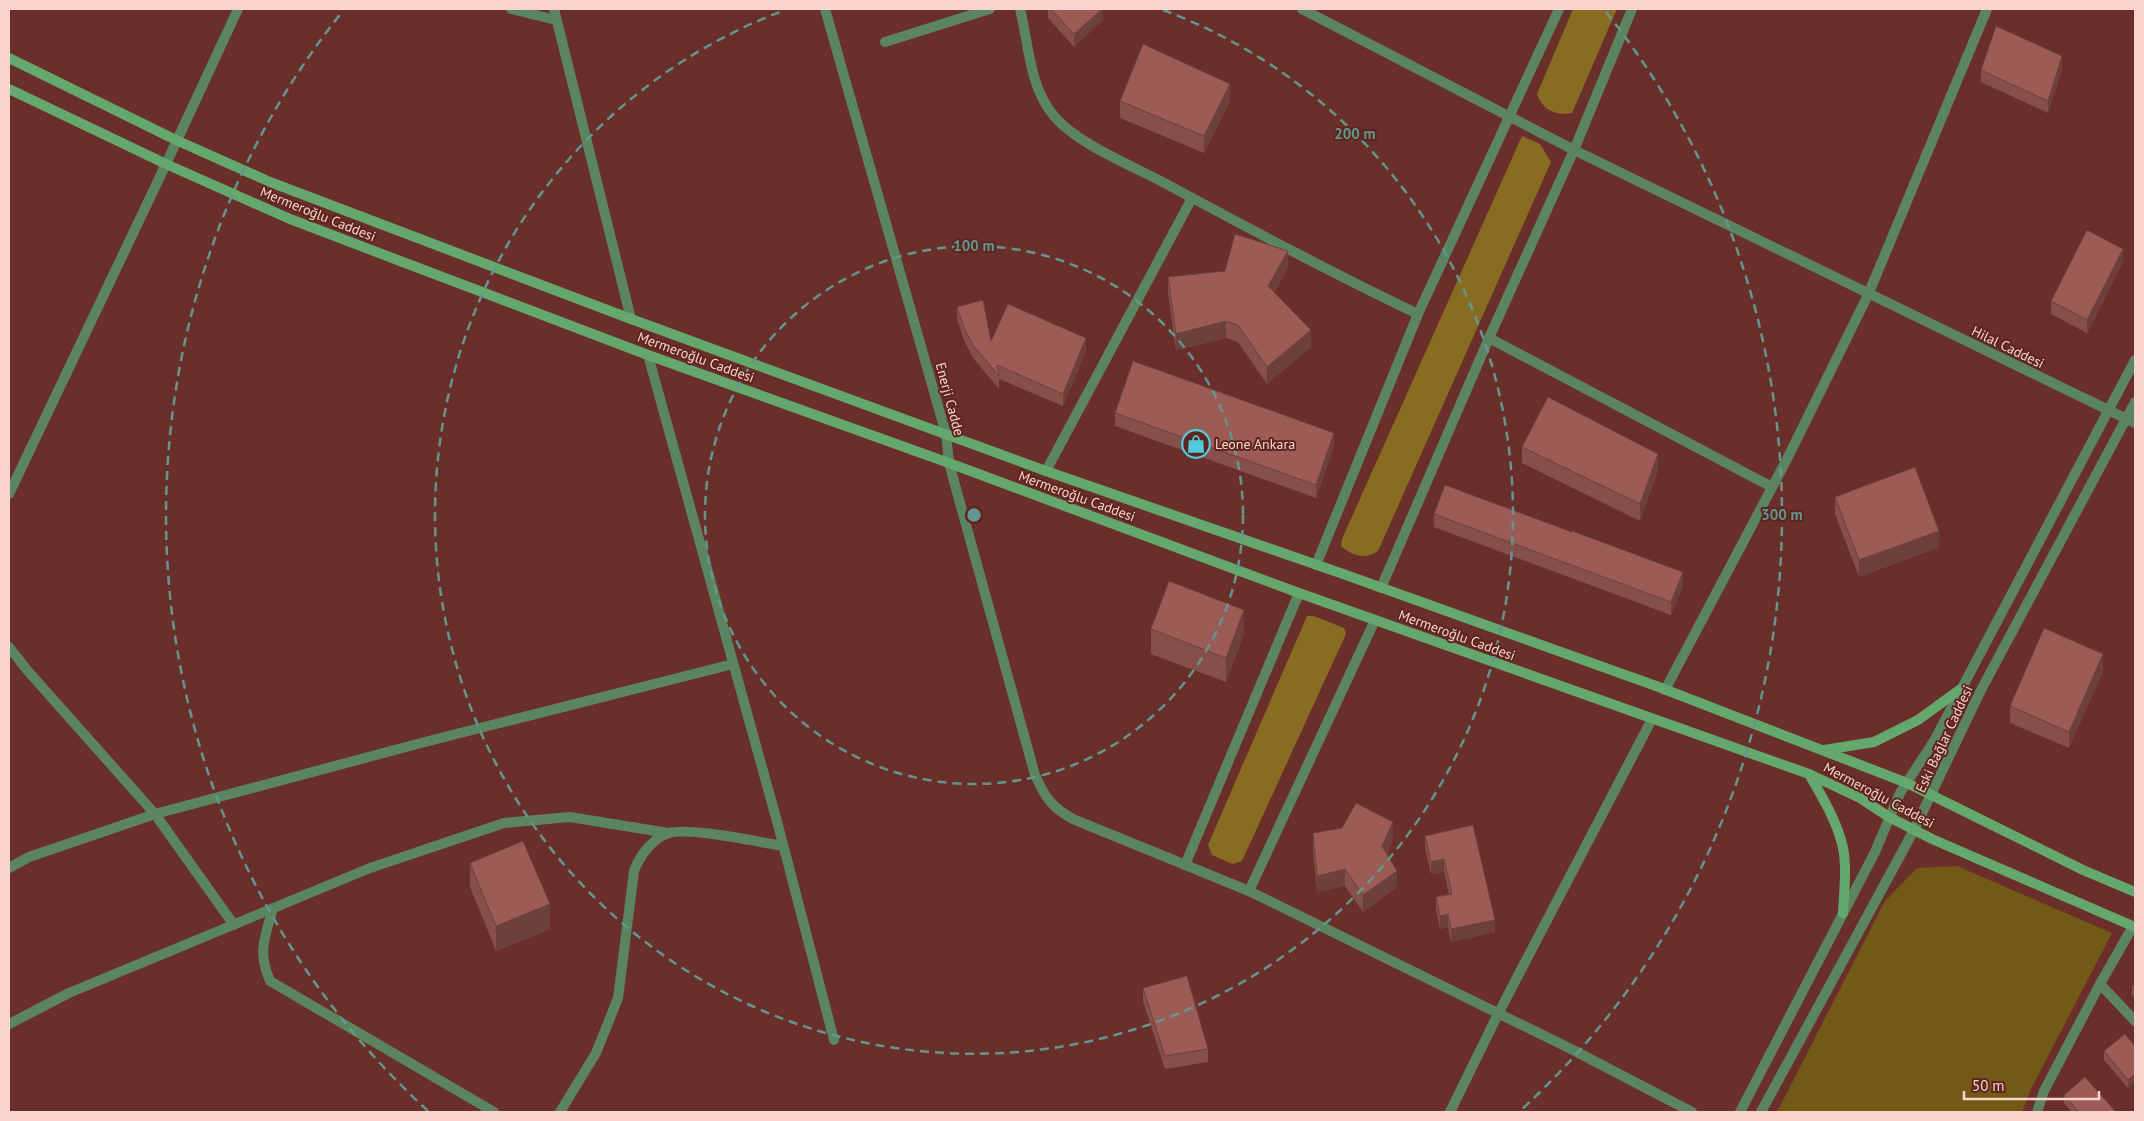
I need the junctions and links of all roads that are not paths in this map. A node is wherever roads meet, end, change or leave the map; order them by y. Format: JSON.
{"nodes":[{"id":1,"x":238,"y":9,"type":"edge"},
{"id":2,"x":511,"y":9,"type":"edge"},
{"id":3,"x":554,"y":9,"type":"edge"},
{"id":4,"x":825,"y":9,"type":"edge"},
{"id":5,"x":990,"y":9,"type":"edge"},
{"id":6,"x":1020,"y":9,"type":"edge"},
{"id":7,"x":1302,"y":9,"type":"edge"},
{"id":8,"x":1559,"y":9,"type":"edge"},
{"id":9,"x":1632,"y":9,"type":"edge"},
{"id":10,"x":1988,"y":9,"type":"edge"},
{"id":11,"x":556,"y":20,"type":"junction"},
{"id":12,"x":885,"y":42,"type":"dead end"},
{"id":13,"x":9,"y":58,"type":"edge"},
{"id":14,"x":9,"y":89,"type":"edge"},
{"id":15,"x":1510,"y":117,"type":"junction"},
{"id":16,"x":176,"y":140,"type":"junction"},
{"id":17,"x":1574,"y":150,"type":"junction"},
{"id":18,"x":166,"y":164,"type":"junction"},
{"id":19,"x":1192,"y":198,"type":"junction"},
{"id":20,"x":1868,"y":295,"type":"junction"},
{"id":21,"x":1418,"y":314,"type":"junction"},
{"id":22,"x":631,"y":319,"type":"junction"},
{"id":23,"x":1489,"y":338,"type":"junction"},
{"id":24,"x":648,"y":355,"type":"junction"},
{"id":25,"x":2135,"y":360,"type":"edge"},
{"id":26,"x":2135,"y":402,"type":"edge"},
{"id":27,"x":2109,"y":411,"type":"junction"},
{"id":28,"x":2131,"y":421,"type":"edge"},
{"id":29,"x":946,"y":434,"type":"junction"},
{"id":30,"x":949,"y":463,"type":"junction"},
{"id":31,"x":1046,"y":471,"type":"junction"},
{"id":32,"x":1772,"y":487,"type":"junction"},
{"id":33,"x":9,"y":494,"type":"edge"},
{"id":34,"x":1316,"y":565,"type":"junction"},
{"id":35,"x":1381,"y":588,"type":"junction"},
{"id":36,"x":1299,"y":593,"type":"junction"},
{"id":37,"x":1375,"y":620,"type":"junction"},
{"id":38,"x":9,"y":647,"type":"edge"},
{"id":39,"x":733,"y":664,"type":"junction"},
{"id":40,"x":1962,"y":688,"type":"junction"},
{"id":41,"x":1665,"y":690,"type":"junction"},
{"id":42,"x":1652,"y":719,"type":"junction"},
{"id":43,"x":1821,"y":750,"type":"junction"},
{"id":44,"x":1808,"y":774,"type":"junction"},
{"id":45,"x":1907,"y":783,"type":"junction"},
{"id":46,"x":1933,"y":794,"type":"junction"},
{"id":47,"x":155,"y":814,"type":"junction"},
{"id":48,"x":1889,"y":817,"type":"junction"},
{"id":49,"x":1914,"y":830,"type":"junction"},
{"id":50,"x":668,"y":833,"type":"junction"},
{"id":51,"x":783,"y":846,"type":"junction"},
{"id":52,"x":1185,"y":866,"type":"junction"},
{"id":53,"x":9,"y":868,"type":"edge"},
{"id":54,"x":1249,"y":891,"type":"junction"},
{"id":55,"x":2135,"y":892,"type":"edge"},
{"id":56,"x":273,"y":908,"type":"junction"},
{"id":57,"x":1843,"y":913,"type":"junction"},
{"id":58,"x":234,"y":925,"type":"junction"},
{"id":59,"x":2134,"y":927,"type":"edge"},
{"id":60,"x":2100,"y":984,"type":"junction"},
{"id":61,"x":1498,"y":1014,"type":"junction"},
{"id":62,"x":2135,"y":1021,"type":"edge"},
{"id":63,"x":9,"y":1024,"type":"edge"},
{"id":64,"x":834,"y":1040,"type":"dead end"},
{"id":65,"x":494,"y":1112,"type":"edge"},
{"id":66,"x":560,"y":1112,"type":"edge"},
{"id":67,"x":1450,"y":1112,"type":"edge"},
{"id":68,"x":1692,"y":1112,"type":"edge"},
{"id":69,"x":1740,"y":1112,"type":"edge"},
{"id":70,"x":1761,"y":1112,"type":"edge"},
{"id":71,"x":2037,"y":1112,"type":"edge"}],
"edges":[{"from":1,"to":16,"type":"street"},
{"from":2,"to":11,"type":"street"},
{"from":3,"to":11,"type":"street"},
{"from":4,"to":29,"type":"street","name":"Enerji Cadde"},
{"from":5,"to":12,"type":"street"},
{"from":6,"to":19,"type":"street"},
{"from":7,"to":15,"type":"street","name":"Hilal Caddesi"},
{"from":8,"to":15,"type":"street"},
{"from":9,"to":17,"type":"street"},
{"from":10,"to":20,"type":"street"},
{"from":11,"to":22,"type":"street"},
{"from":13,"to":16,"type":"main road","name":"Mermeroğlu Caddesi"},
{"from":14,"to":18,"type":"main road","name":"Mermeroğlu Caddesi"},
{"from":15,"to":17,"type":"street","name":"Hilal Caddesi"},
{"from":15,"to":21,"type":"street"},
{"from":16,"to":18,"type":"street"},
{"from":16,"to":22,"type":"main road","name":"Mermeroğlu Caddesi"},
{"from":17,"to":20,"type":"street","name":"Hilal Caddesi"},
{"from":17,"to":23,"type":"street"},
{"from":18,"to":24,"type":"main road","name":"Mermeroğlu Caddesi"},
{"from":18,"to":33,"type":"street"},
{"from":19,"to":21,"type":"street"},
{"from":19,"to":31,"type":"street"},
{"from":20,"to":27,"type":"street","name":"Hilal Caddesi"},
{"from":20,"to":32,"type":"street"},
{"from":21,"to":34,"type":"street"},
{"from":22,"to":29,"type":"main road","name":"Mermeroğlu Caddesi"},
{"from":23,"to":32,"type":"street"},
{"from":23,"to":35,"type":"street"},
{"from":24,"to":30,"type":"main road","name":"Mermeroğlu Caddesi"},
{"from":24,"to":39,"type":"street"},
{"from":25,"to":27,"type":"street","name":"Eski Bağlar Caddesi"},
{"from":26,"to":28,"type":"street","name":"Eski Bağlar Caddesi"},
{"from":27,"to":28,"type":"street","name":"Hilal Caddesi"},
{"from":27,"to":40,"type":"street","name":"Eski Bağlar Caddesi"},
{"from":28,"to":46,"type":"street","name":"Eski Bağlar Caddesi"},
{"from":29,"to":30,"type":"street","name":"Enerji Cadde"},
{"from":29,"to":31,"type":"main road","name":"Mermeroğlu Caddesi"},
{"from":30,"to":36,"type":"main road","name":"Mermeroğlu Caddesi"},
{"from":30,"to":52,"type":"street","name":"Enerji Cadde"},
{"from":31,"to":34,"type":"main road","name":"Mermeroğlu Caddesi"},
{"from":32,"to":41,"type":"street"},
{"from":34,"to":35,"type":"main road","name":"Mermeroğlu Caddesi"},
{"from":35,"to":41,"type":"main road","name":"Mermeroğlu Caddesi"},
{"from":36,"to":37,"type":"main road","name":"Mermeroğlu Caddesi"},
{"from":36,"to":52,"type":"street"},
{"from":37,"to":42,"type":"main road","name":"Mermeroğlu Caddesi"},
{"from":37,"to":54,"type":"street"},
{"from":38,"to":47,"type":"street"},
{"from":39,"to":47,"type":"street"},
{"from":39,"to":51,"type":"street"},
{"from":40,"to":43,"type":"main road"},
{"from":40,"to":45,"type":"street","name":"Eski Bağlar Caddesi"},
{"from":41,"to":43,"type":"main road","name":"Mermeroğlu Caddesi"},
{"from":42,"to":44,"type":"main road","name":"Mermeroğlu Caddesi"},
{"from":42,"to":61,"type":"street"},
{"from":43,"to":45,"type":"main road","name":"Mermeroğlu Caddesi"},
{"from":44,"to":48,"type":"main road","name":"Mermeroğlu Caddesi"},
{"from":44,"to":57,"type":"main road"},
{"from":45,"to":46,"type":"main road","name":"Mermeroğlu Caddesi"},
{"from":45,"to":48,"type":"street","name":"Eski Bağlar Caddesi"},
{"from":46,"to":49,"type":"street","name":"Eski Bağlar Caddesi"},
{"from":46,"to":55,"type":"main road","name":"Mermeroğlu Caddesi"},
{"from":47,"to":53,"type":"street"},
{"from":47,"to":58,"type":"street"},
{"from":48,"to":49,"type":"main road","name":"Mermeroğlu Caddesi"},
{"from":48,"to":57,"type":"street","name":"Eski Bağlar Caddesi"},
{"from":49,"to":59,"type":"main road","name":"Mermeroğlu Caddesi"},
{"from":49,"to":70,"type":"street","name":"Eski Bağlar Caddesi"},
{"from":50,"to":51,"type":"street"},
{"from":50,"to":56,"type":"street"},
{"from":50,"to":66,"type":"street"},
{"from":51,"to":64,"type":"street"},
{"from":52,"to":54,"type":"street"},
{"from":54,"to":61,"type":"street"},
{"from":56,"to":58,"type":"street"},
{"from":56,"to":65,"type":"street"},
{"from":57,"to":69,"type":"street","name":"Eski Bağlar Caddesi"},
{"from":58,"to":63,"type":"street"},
{"from":59,"to":60,"type":"street"},
{"from":60,"to":62,"type":"street"},
{"from":60,"to":71,"type":"street"},
{"from":61,"to":67,"type":"street"},
{"from":61,"to":68,"type":"street"}]}
